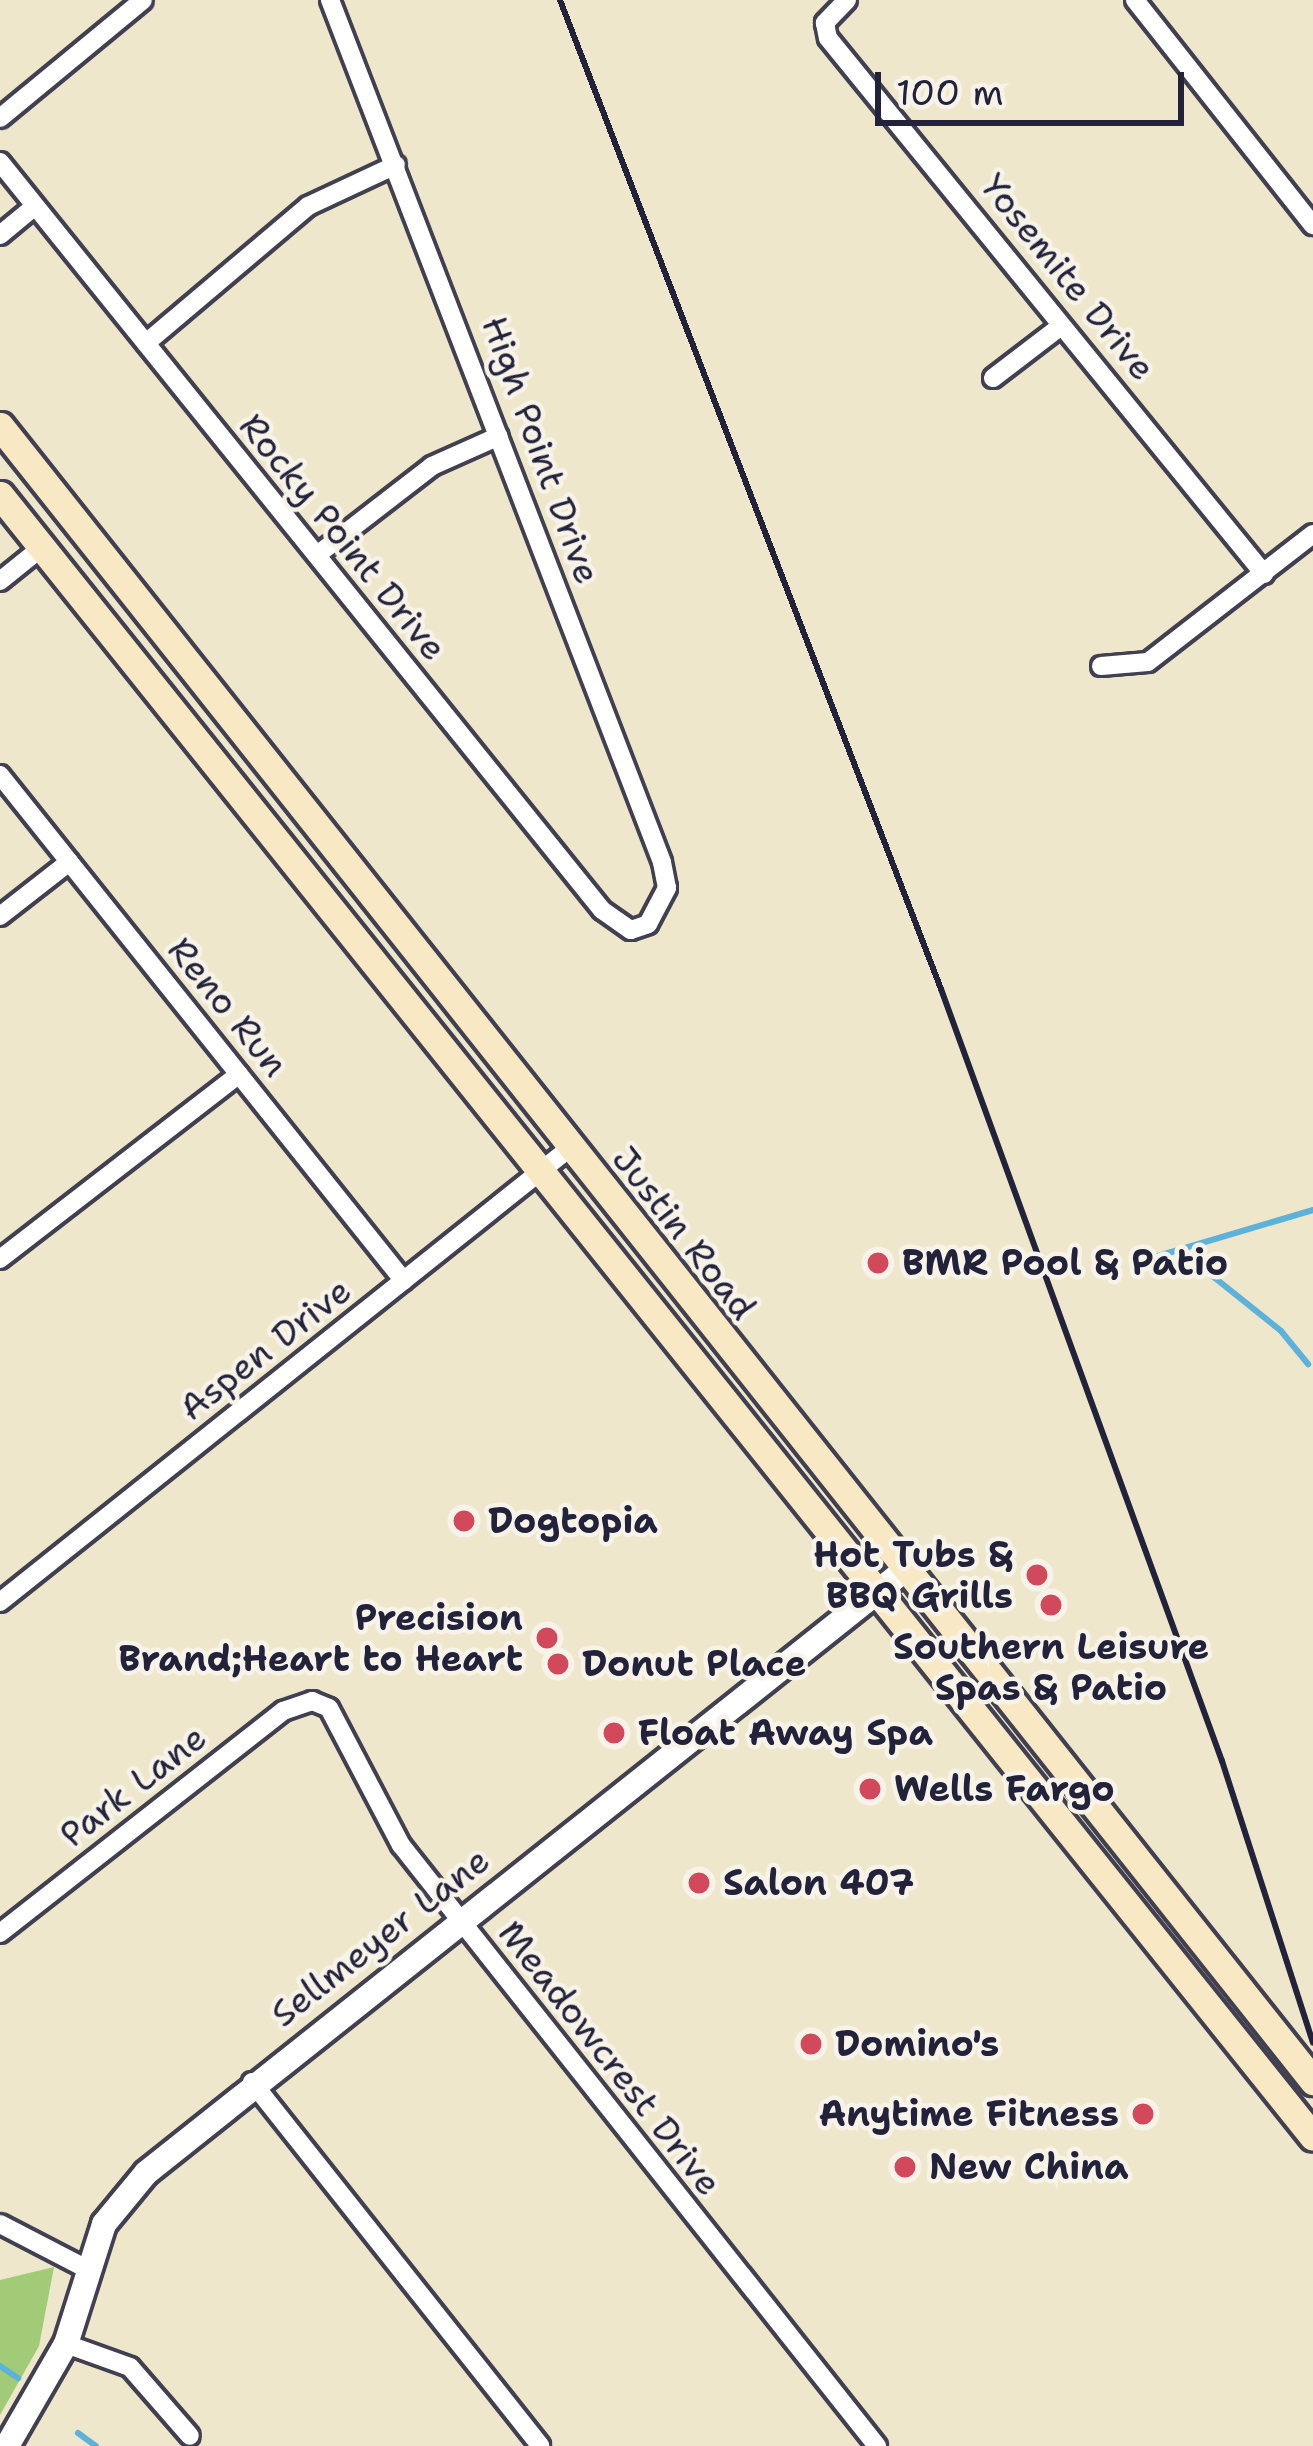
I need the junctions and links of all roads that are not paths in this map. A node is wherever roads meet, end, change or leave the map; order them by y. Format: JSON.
{"nodes":[{"id":1,"x":143,"y":0,"type":"edge"},
{"id":2,"x":330,"y":0,"type":"edge"},
{"id":3,"x":847,"y":0,"type":"edge"},
{"id":4,"x":1135,"y":0,"type":"edge"},
{"id":5,"x":0,"y":118,"type":"edge"},
{"id":6,"x":0,"y":162,"type":"edge"},
{"id":7,"x":396,"y":165,"type":"junction"},
{"id":8,"x":35,"y":206,"type":"junction"},
{"id":9,"x":1313,"y":225,"type":"edge"},
{"id":10,"x":0,"y":235,"type":"edge"},
{"id":11,"x":1061,"y":326,"type":"junction"},
{"id":12,"x":146,"y":344,"type":"junction"},
{"id":13,"x":993,"y":378,"type":"dead end"},
{"id":14,"x":0,"y":426,"type":"edge"},
{"id":15,"x":499,"y":436,"type":"junction"},
{"id":16,"x":0,"y":495,"type":"edge"},
{"id":17,"x":1313,"y":534,"type":"edge"},
{"id":18,"x":41,"y":548,"type":"junction"},
{"id":19,"x":316,"y":555,"type":"junction"},
{"id":20,"x":1264,"y":574,"type":"junction"},
{"id":21,"x":0,"y":581,"type":"edge"},
{"id":22,"x":1101,"y":666,"type":"dead end"},
{"id":23,"x":0,"y":775,"type":"edge"},
{"id":24,"x":69,"y":862,"type":"junction"},
{"id":25,"x":0,"y":916,"type":"edge"},
{"id":26,"x":649,"y":924,"type":"joint"},
{"id":27,"x":239,"y":1074,"type":"junction"},
{"id":28,"x":571,"y":1147,"type":"junction"},
{"id":29,"x":541,"y":1172,"type":"junction"},
{"id":30,"x":0,"y":1259,"type":"edge"},
{"id":31,"x":404,"y":1281,"type":"junction"},
{"id":32,"x":644,"y":1299,"type":"junction"},
{"id":33,"x":762,"y":1391,"type":"junction"},
{"id":34,"x":905,"y":1570,"type":"junction"},
{"id":35,"x":877,"y":1593,"type":"junction"},
{"id":36,"x":0,"y":1602,"type":"edge"},
{"id":37,"x":312,"y":1701,"type":"joint"},
{"id":38,"x":461,"y":1921,"type":"junction"},
{"id":39,"x":0,"y":1933,"type":"edge"},
{"id":40,"x":1313,"y":2081,"type":"edge"},
{"id":41,"x":252,"y":2082,"type":"junction"},
{"id":42,"x":1313,"y":2137,"type":"edge"},
{"id":43,"x":0,"y":2224,"type":"edge"},
{"id":44,"x":85,"y":2268,"type":"junction"},
{"id":45,"x":66,"y":2344,"type":"junction"},
{"id":46,"x":190,"y":2436,"type":"dead end"},
{"id":47,"x":7,"y":2446,"type":"edge"},
{"id":48,"x":540,"y":2446,"type":"edge"},
{"id":49,"x":878,"y":2446,"type":"edge"}],
"edges":[{"from":1,"to":5,"type":"street"},
{"from":2,"to":7,"type":"street","name":"High Point Drive"},
{"from":3,"to":11,"type":"street","name":"Yosemite Drive"},
{"from":4,"to":9,"type":"street"},
{"from":6,"to":8,"type":"street","name":"Rocky Point Drive"},
{"from":7,"to":12,"type":"street"},
{"from":7,"to":15,"type":"street","name":"High Point Drive"},
{"from":8,"to":10,"type":"street"},
{"from":8,"to":12,"type":"street","name":"Rocky Point Drive"},
{"from":11,"to":13,"type":"street"},
{"from":11,"to":20,"type":"street","name":"Yosemite Drive"},
{"from":12,"to":19,"type":"street","name":"Rocky Point Drive"},
{"from":14,"to":28,"type":"main road","name":"Justin Road"},
{"from":15,"to":19,"type":"street"},
{"from":15,"to":26,"type":"street","name":"High Point Drive"},
{"from":16,"to":18,"type":"main road","name":"Justin Road"},
{"from":17,"to":20,"type":"street"},
{"from":18,"to":21,"type":"street"},
{"from":18,"to":29,"type":"main road","name":"Justin Road"},
{"from":19,"to":26,"type":"street","name":"Rocky Point Drive"},
{"from":20,"to":22,"type":"street"},
{"from":23,"to":24,"type":"street","name":"Reno Run"},
{"from":24,"to":25,"type":"street"},
{"from":24,"to":27,"type":"street","name":"Reno Run"},
{"from":27,"to":30,"type":"street"},
{"from":27,"to":31,"type":"street","name":"Reno Run"},
{"from":28,"to":29,"type":"street","name":"Aspen Drive"},
{"from":28,"to":33,"type":"main road","name":"Justin Road"},
{"from":29,"to":31,"type":"street","name":"Aspen Drive"},
{"from":29,"to":32,"type":"main road","name":"Justin Road"},
{"from":31,"to":36,"type":"street","name":"Aspen Drive"},
{"from":32,"to":33,"type":"main road"},
{"from":32,"to":35,"type":"main road","name":"Justin Road"},
{"from":33,"to":34,"type":"main road","name":"Justin Road"},
{"from":34,"to":35,"type":"street","name":"Sellmeyer Lane"},
{"from":34,"to":40,"type":"main road","name":"Justin Road"},
{"from":35,"to":38,"type":"street","name":"Sellmeyer Lane"},
{"from":35,"to":42,"type":"main road","name":"Justin Road"},
{"from":37,"to":38,"type":"street","name":"Meadowcrest Drive"},
{"from":37,"to":39,"type":"street","name":"Park Lane"},
{"from":38,"to":41,"type":"street","name":"Sellmeyer Lane"},
{"from":38,"to":49,"type":"street","name":"Meadowcrest Drive"},
{"from":41,"to":44,"type":"street","name":"Sellmeyer Lane"},
{"from":41,"to":48,"type":"street"},
{"from":43,"to":44,"type":"street"},
{"from":44,"to":45,"type":"street","name":"Sellmeyer Lane"},
{"from":45,"to":46,"type":"street"},
{"from":45,"to":47,"type":"street","name":"Sellmeyer Lane"}]}
